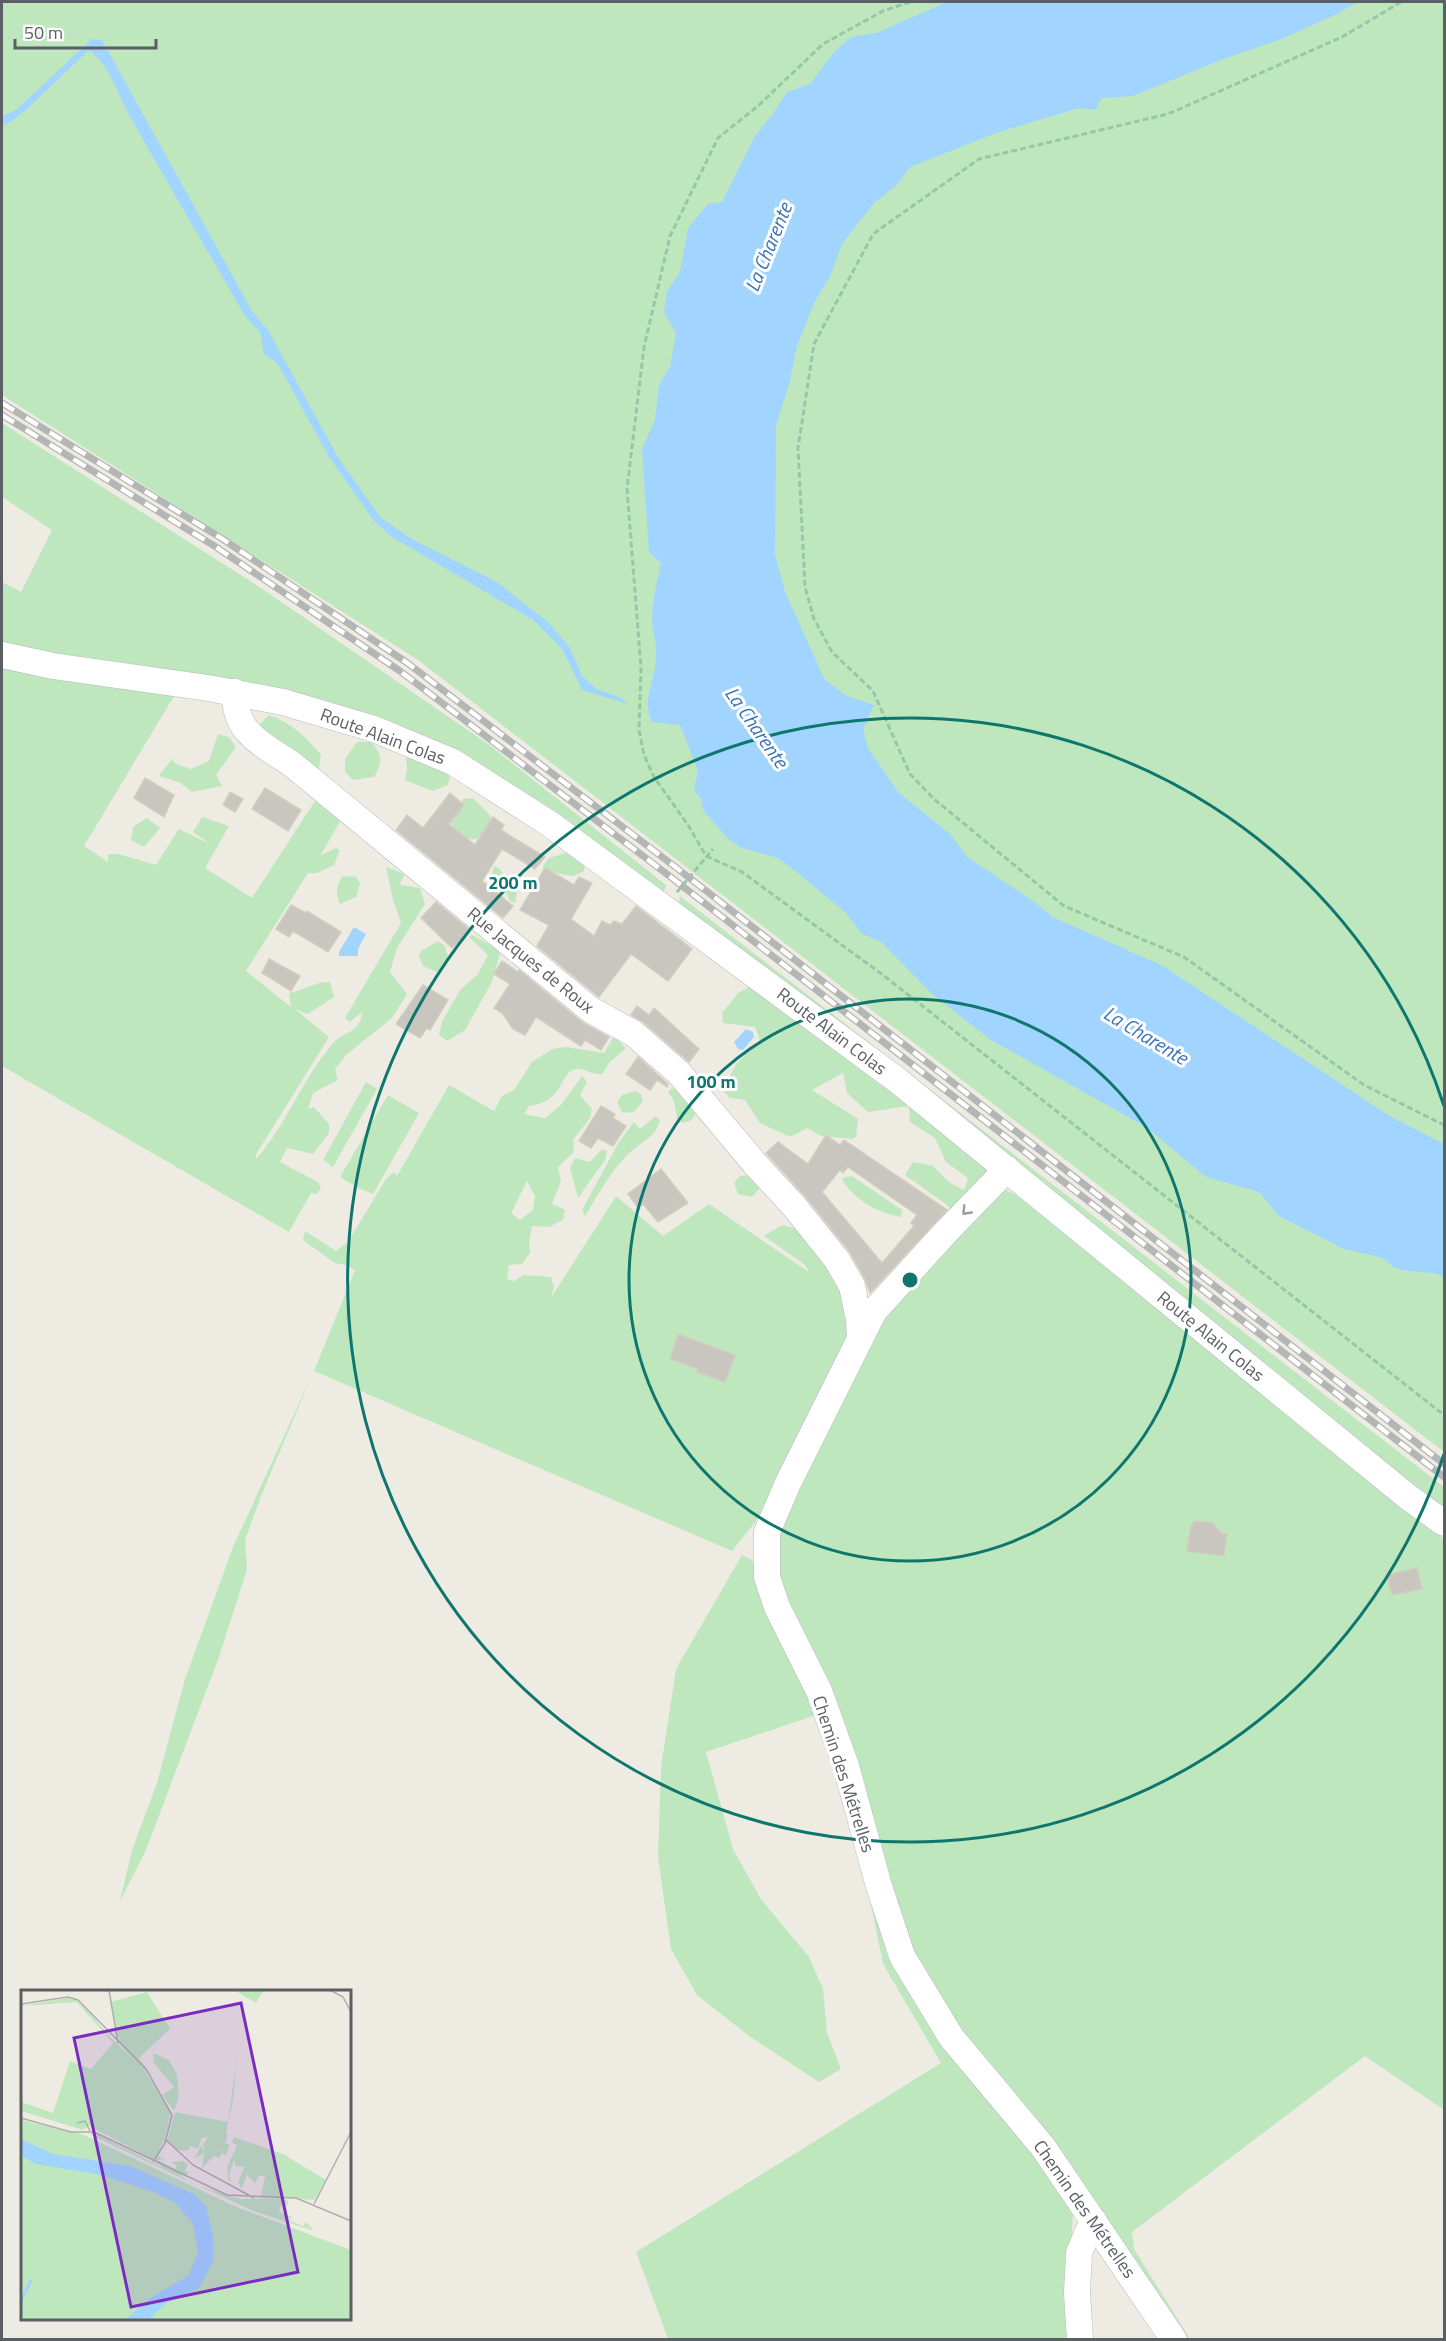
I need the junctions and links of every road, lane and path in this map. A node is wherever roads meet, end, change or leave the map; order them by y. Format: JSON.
{"nodes":[{"id":1,"x":910,"y":2,"type":"edge"},
{"id":2,"x":1401,"y":2,"type":"edge"},
{"id":3,"x":2,"y":655,"type":"edge"},
{"id":4,"x":235,"y":692,"type":"junction"},
{"id":5,"x":713,"y":849,"type":"dead end"},
{"id":6,"x":706,"y":856,"type":"junction"},
{"id":7,"x":665,"y":908,"type":"junction"},
{"id":8,"x":1444,"y":1125,"type":"edge"},
{"id":9,"x":1007,"y":1169,"type":"junction"},
{"id":10,"x":860,"y":1339,"type":"junction"},
{"id":11,"x":1444,"y":1415,"type":"edge"},
{"id":12,"x":1444,"y":1523,"type":"edge"},
{"id":13,"x":1093,"y":2220,"type":"junction"},
{"id":14,"x":1080,"y":2340,"type":"edge"},
{"id":15,"x":1174,"y":2340,"type":"edge"}],
"edges":[{"from":1,"to":6,"type":"path"},
{"from":2,"to":8,"type":"path"},
{"from":3,"to":4,"type":"street","name":"Route Alain Colas"},
{"from":4,"to":7,"type":"street","name":"Route Alain Colas"},
{"from":4,"to":10,"type":"street","name":"Rue Jacques de Roux"},
{"from":5,"to":6,"type":"path"},
{"from":6,"to":7,"type":"path"},
{"from":6,"to":11,"type":"path"},
{"from":7,"to":9,"type":"street","name":"Route Alain Colas"},
{"from":9,"to":10,"type":"street","name":"Chemin des Métrelles","one_way":true},
{"from":9,"to":12,"type":"street","name":"Route Alain Colas"},
{"from":10,"to":13,"type":"street","name":"Chemin des Métrelles"},
{"from":13,"to":14,"type":"street"},
{"from":13,"to":15,"type":"street","name":"Chemin des Métrelles"}]}
